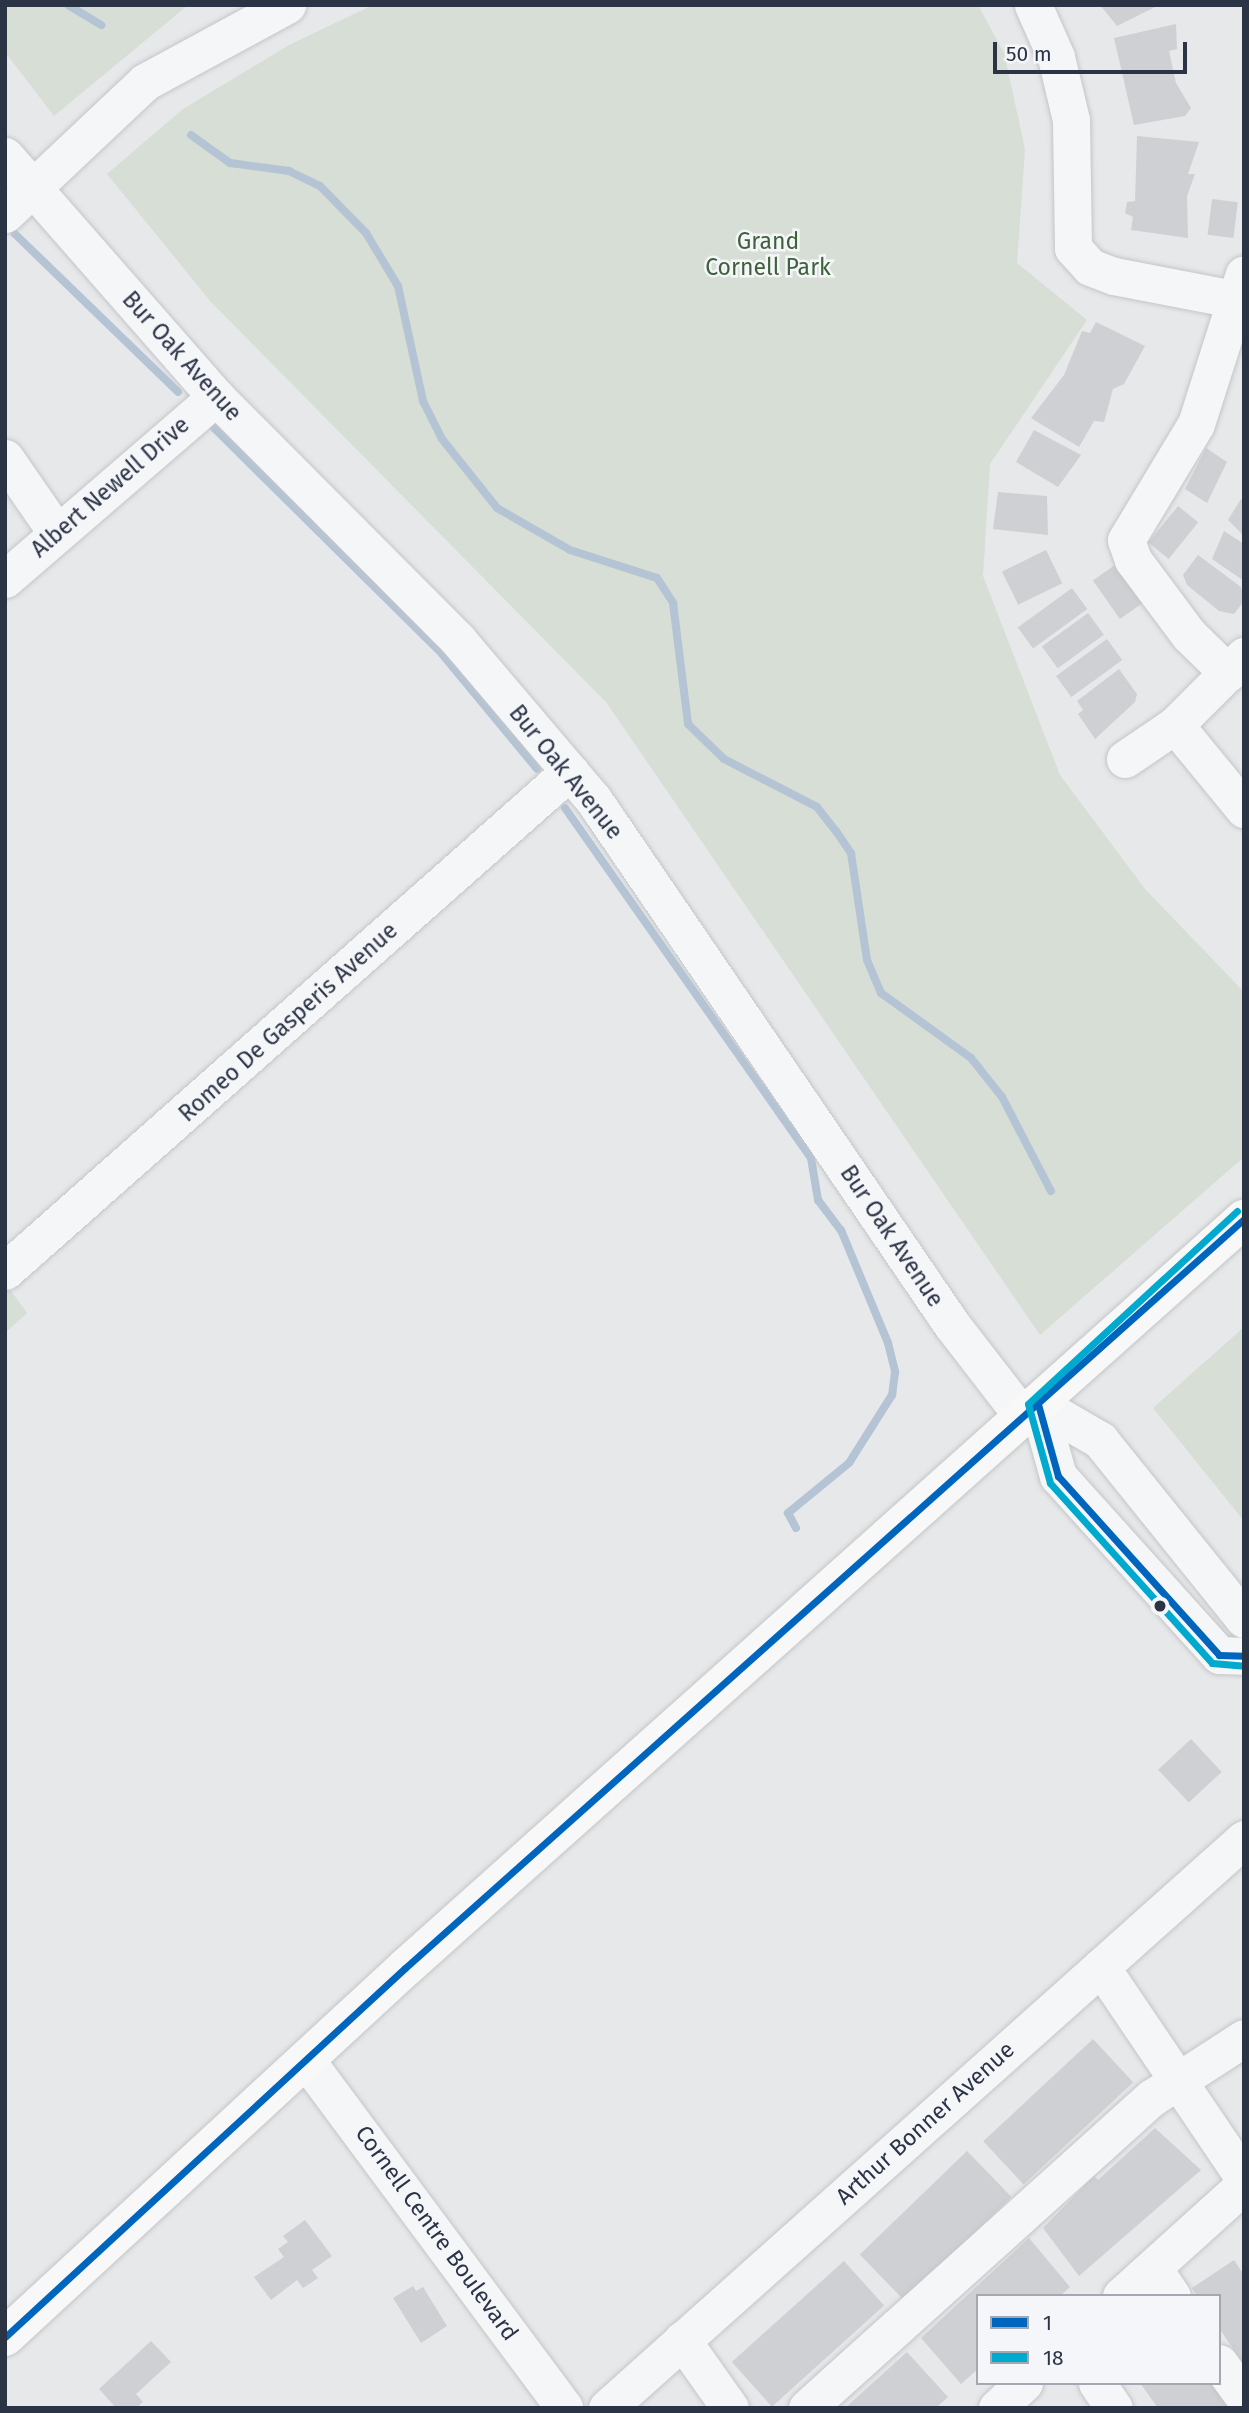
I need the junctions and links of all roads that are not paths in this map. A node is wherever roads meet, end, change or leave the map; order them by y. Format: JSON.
{"nodes":[{"id":1,"x":287,"y":5,"type":"edge"},
{"id":2,"x":1033,"y":5,"type":"edge"},
{"id":3,"x":5,"y":156,"type":"edge"},
{"id":4,"x":33,"y":187,"type":"junction"},
{"id":5,"x":5,"y":214,"type":"edge"},
{"id":6,"x":1242,"y":292,"type":"edge"},
{"id":7,"x":216,"y":397,"type":"junction"},
{"id":8,"x":5,"y":458,"type":"edge"},
{"id":9,"x":56,"y":532,"type":"junction"},
{"id":10,"x":5,"y":579,"type":"edge"},
{"id":11,"x":1236,"y":664,"type":"edge"},
{"id":12,"x":1175,"y":725,"type":"junction"},
{"id":13,"x":1125,"y":759,"type":"dead end"},
{"id":14,"x":570,"y":771,"type":"junction"},
{"id":15,"x":1244,"y":809,"type":"edge"},
{"id":16,"x":1244,"y":1219,"type":"edge"},
{"id":17,"x":5,"y":1271,"type":"edge"},
{"id":18,"x":1031,"y":1411,"type":"junction"},
{"id":19,"x":1244,"y":1619,"type":"edge"},
{"id":20,"x":1244,"y":1656,"type":"edge"},
{"id":21,"x":1244,"y":1839,"type":"edge"},
{"id":22,"x":1101,"y":1967,"type":"junction"},
{"id":23,"x":1244,"y":2038,"type":"edge"},
{"id":24,"x":306,"y":2060,"type":"junction"},
{"id":25,"x":1179,"y":2080,"type":"junction"},
{"id":26,"x":1244,"y":2178,"type":"edge"},
{"id":27,"x":1244,"y":2185,"type":"edge"},
{"id":28,"x":1162,"y":2282,"type":"edge"},
{"id":29,"x":1128,"y":2294,"type":"edge"},
{"id":30,"x":5,"y":2337,"type":"edge"},
{"id":31,"x":682,"y":2340,"type":"junction"},
{"id":32,"x":1221,"y":2366,"type":"edge"},
{"id":33,"x":1022,"y":2385,"type":"edge"},
{"id":34,"x":1098,"y":2385,"type":"edge"},
{"id":35,"x":1244,"y":2398,"type":"edge"},
{"id":36,"x":564,"y":2408,"type":"edge"},
{"id":37,"x":607,"y":2408,"type":"edge"},
{"id":38,"x":730,"y":2408,"type":"edge"},
{"id":39,"x":807,"y":2408,"type":"edge"},
{"id":40,"x":997,"y":2408,"type":"edge"},
{"id":41,"x":1114,"y":2408,"type":"edge"}],
"edges":[{"from":1,"to":4,"type":"street"},
{"from":2,"to":6,"type":"street"},
{"from":3,"to":4,"type":"street","name":"Bur Oak Avenue"},
{"from":4,"to":5,"type":"street"},
{"from":4,"to":7,"type":"street","name":"Bur Oak Avenue"},
{"from":6,"to":11,"type":"street"},
{"from":7,"to":9,"type":"street","name":"Albert Newell Drive"},
{"from":7,"to":14,"type":"street","name":"Bur Oak Avenue"},
{"from":8,"to":9,"type":"street"},
{"from":9,"to":10,"type":"street","name":"Albert Newell Drive"},
{"from":11,"to":12,"type":"street"},
{"from":12,"to":13,"type":"street"},
{"from":12,"to":15,"type":"street"},
{"from":14,"to":17,"type":"street","name":"Romeo De Gasperis Avenue"},
{"from":14,"to":18,"type":"street","name":"Bur Oak Avenue"},
{"from":16,"to":18,"type":"main road"},
{"from":18,"to":19,"type":"street","name":"Bur Oak Avenue"},
{"from":18,"to":20,"type":"street","name":"Bur Oak Avenue"},
{"from":18,"to":24,"type":"main road"},
{"from":21,"to":22,"type":"street","name":"Arthur Bonner Avenue"},
{"from":22,"to":25,"type":"street"},
{"from":22,"to":31,"type":"street","name":"Arthur Bonner Avenue"},
{"from":23,"to":25,"type":"street"},
{"from":24,"to":30,"type":"main road"},
{"from":24,"to":36,"type":"street","name":"Cornell Centre Boulevard"},
{"from":25,"to":26,"type":"street"},
{"from":25,"to":39,"type":"street"},
{"from":27,"to":28,"type":"street"},
{"from":28,"to":29,"type":"street"},
{"from":31,"to":37,"type":"street","name":"Arthur Bonner Avenue"},
{"from":31,"to":38,"type":"street"},
{"from":32,"to":35,"type":"street"},
{"from":33,"to":40,"type":"street"},
{"from":34,"to":41,"type":"street"}]}
